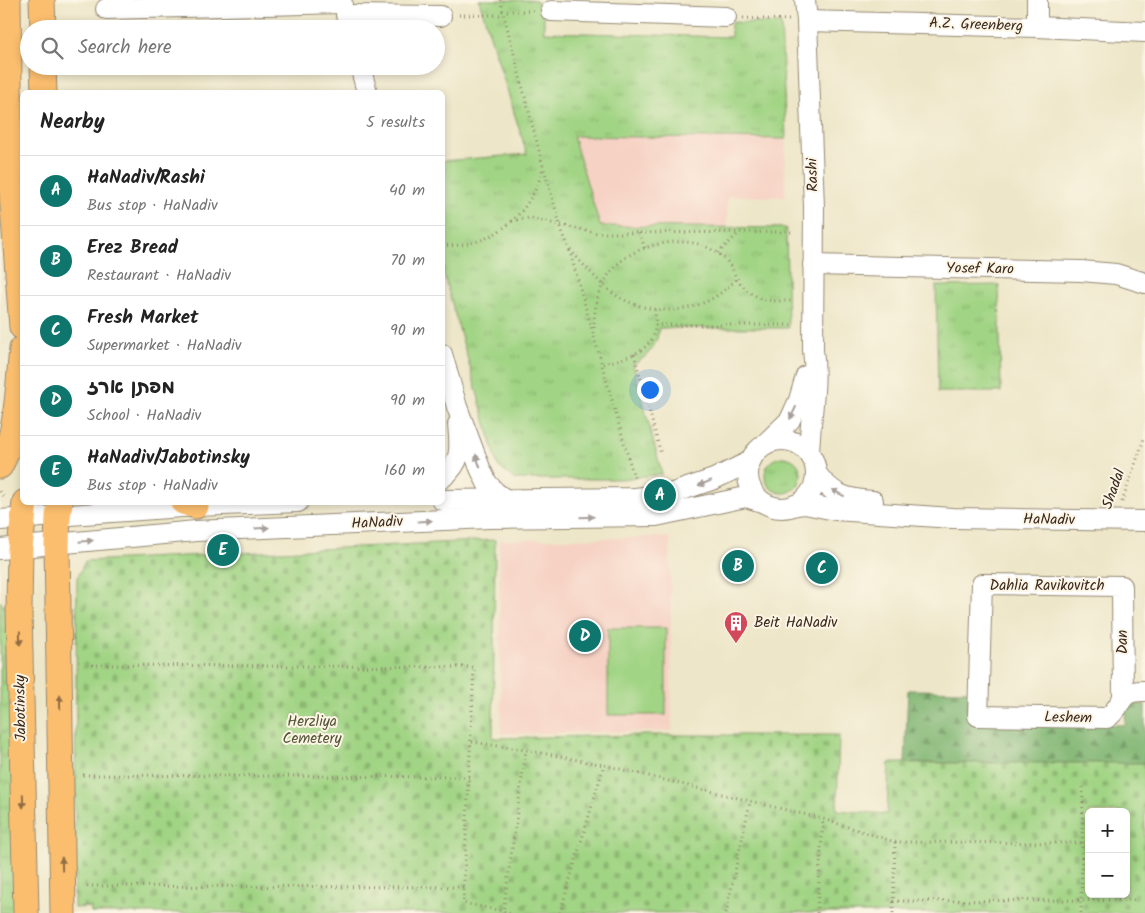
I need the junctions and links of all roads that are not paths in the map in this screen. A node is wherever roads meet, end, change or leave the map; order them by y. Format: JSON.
{"nodes":[{"id":1,"x":8,"y":0,"type":"edge"},
{"id":2,"x":42,"y":0,"type":"edge"},
{"id":3,"x":805,"y":0,"type":"edge"},
{"id":4,"x":1037,"y":0,"type":"edge"},
{"id":5,"x":639,"y":7,"type":"edge"},
{"id":6,"x":106,"y":9,"type":"dead end"},
{"id":7,"x":551,"y":11,"type":"road end"},
{"id":8,"x":345,"y":12,"type":"edge"},
{"id":9,"x":441,"y":16,"type":"road end"},
{"id":10,"x":726,"y":17,"type":"road end"},
{"id":11,"x":42,"y":20,"type":"edge"},
{"id":12,"x":807,"y":21,"type":"junction"},
{"id":13,"x":1037,"y":27,"type":"junction"},
{"id":14,"x":1145,"y":32,"type":"edge"},
{"id":15,"x":43,"y":75,"type":"edge"},
{"id":16,"x":363,"y":75,"type":"edge"},
{"id":17,"x":44,"y":90,"type":"edge"},
{"id":18,"x":367,"y":90,"type":"edge"},
{"id":19,"x":813,"y":265,"type":"junction"},
{"id":20,"x":1145,"y":283,"type":"edge"},
{"id":21,"x":20,"y":300,"type":"edge"},
{"id":22,"x":813,"y":350,"type":"junction"},
{"id":23,"x":445,"y":365,"type":"edge"},
{"id":24,"x":20,"y":367,"type":"edge"},
{"id":25,"x":457,"y":407,"type":"junction"},
{"id":26,"x":764,"y":445,"type":"junction"},
{"id":27,"x":810,"y":453,"type":"junction"},
{"id":28,"x":750,"y":462,"type":"junction"},
{"id":29,"x":0,"y":466,"type":"edge"},
{"id":30,"x":816,"y":473,"type":"junction"},
{"id":31,"x":445,"y":475,"type":"edge"},
{"id":32,"x":445,"y":500,"type":"edge"},
{"id":33,"x":506,"y":500,"type":"junction"},
{"id":34,"x":762,"y":502,"type":"junction"},
{"id":35,"x":168,"y":505,"type":"edge"},
{"id":36,"x":795,"y":505,"type":"junction"},
{"id":37,"x":59,"y":510,"type":"edge"},
{"id":38,"x":16,"y":514,"type":"edge"},
{"id":39,"x":952,"y":518,"type":"junction"},
{"id":40,"x":1145,"y":521,"type":"edge"},
{"id":41,"x":58,"y":544,"type":"junction"},
{"id":42,"x":10,"y":548,"type":"edge"},
{"id":43,"x":0,"y":586,"type":"edge"},
{"id":44,"x":1122,"y":586,"type":"joint"},
{"id":45,"x":19,"y":611,"type":"junction"},
{"id":46,"x":1145,"y":691,"type":"edge"},
{"id":47,"x":1123,"y":697,"type":"junction"},
{"id":48,"x":978,"y":716,"type":"joint"},
{"id":49,"x":26,"y":913,"type":"edge"},
{"id":50,"x":63,"y":913,"type":"edge"}],
"edges":[{"from":1,"to":21,"type":"main road"},
{"from":2,"to":11,"type":"main road"},
{"from":3,"to":12,"type":"street","name":"Rashi"},
{"from":4,"to":13,"type":"street"},
{"from":5,"to":7,"type":"street"},
{"from":5,"to":10,"type":"street"},
{"from":6,"to":8,"type":"street"},
{"from":8,"to":9,"type":"street"},
{"from":12,"to":13,"type":"street","name":"A.Z. Greenberg"},
{"from":12,"to":19,"type":"street","name":"Rashi"},
{"from":13,"to":14,"type":"street","name":"A.Z. Greenberg"},
{"from":15,"to":17,"type":"main road"},
{"from":16,"to":18,"type":"street"},
{"from":19,"to":20,"type":"street","name":"Yosef Karo"},
{"from":19,"to":22,"type":"street","name":"Rashi"},
{"from":22,"to":26,"type":"street","name":"Rashi","one_way":true},
{"from":22,"to":27,"type":"street","name":"Rashi"},
{"from":23,"to":25,"type":"street"},
{"from":24,"to":29,"type":"main road"},
{"from":25,"to":31,"type":"street"},
{"from":33,"to":25,"type":"street","one_way":true},
{"from":26,"to":27,"type":"street"},
{"from":26,"to":28,"type":"street"},
{"from":27,"to":30,"type":"street"},
{"from":28,"to":33,"type":"street","one_way":true},
{"from":28,"to":34,"type":"street"},
{"from":30,"to":36,"type":"street"},
{"from":39,"to":30,"type":"street","name":"HaNadiv","one_way":true},
{"from":32,"to":33,"type":"street"},
{"from":34,"to":36,"type":"street"},
{"from":41,"to":34,"type":"street","name":"HaNadiv","one_way":true},
{"from":35,"to":37,"type":"street"},
{"from":36,"to":39,"type":"street","name":"HaNadiv"},
{"from":37,"to":38,"type":"street"},
{"from":37,"to":41,"type":"main road"},
{"from":38,"to":42,"type":"main road","name":"Jabotinsky"},
{"from":39,"to":40,"type":"street","name":"HaNadiv"},
{"from":41,"to":42,"type":"street","name":"HaNadiv"},
{"from":50,"to":41,"type":"main road","one_way":true},
{"from":42,"to":45,"type":"main road","name":"Jabotinsky"},
{"from":43,"to":45,"type":"main road"},
{"from":44,"to":47,"type":"street","name":"Dan"},
{"from":44,"to":48,"type":"street","name":"Dahlia Ravikovitch"},
{"from":45,"to":49,"type":"main road","name":"Jabotinsky","one_way":true},
{"from":46,"to":47,"type":"street"},
{"from":47,"to":48,"type":"street","name":"Leshem"}]}
